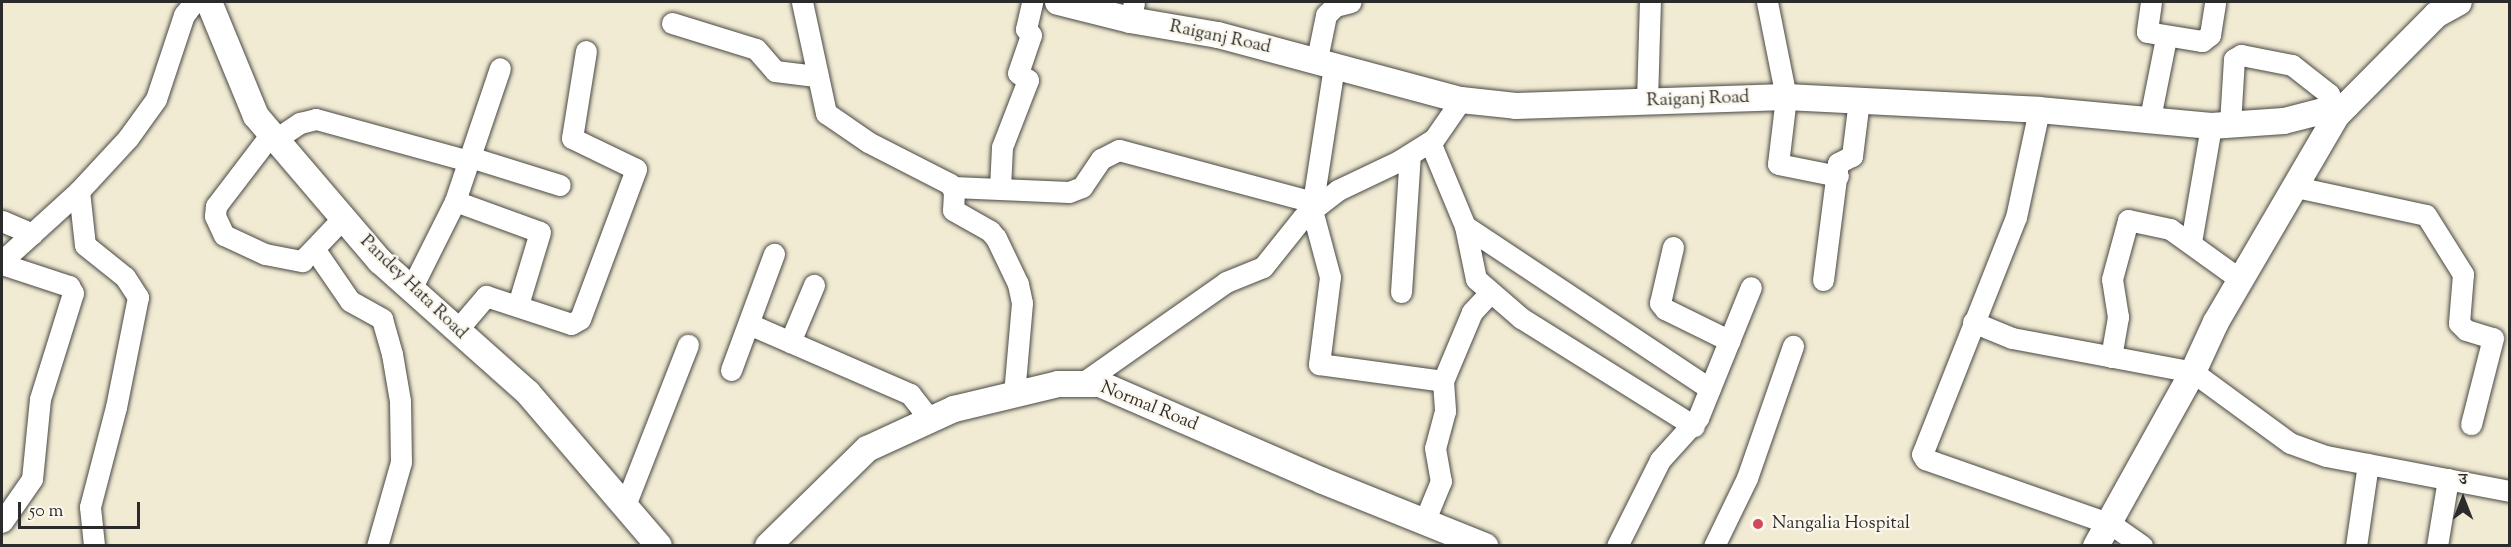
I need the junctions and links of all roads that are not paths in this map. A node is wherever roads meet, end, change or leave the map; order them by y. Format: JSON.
{"nodes":[{"id":1,"x":194,"y":2,"type":"edge"},
{"id":2,"x":209,"y":2,"type":"edge"},
{"id":3,"x":802,"y":2,"type":"edge"},
{"id":4,"x":1032,"y":2,"type":"edge"},
{"id":5,"x":1058,"y":2,"type":"edge"},
{"id":6,"x":1351,"y":2,"type":"edge"},
{"id":7,"x":1650,"y":2,"type":"edge"},
{"id":8,"x":1767,"y":2,"type":"edge"},
{"id":9,"x":2151,"y":2,"type":"edge"},
{"id":10,"x":2215,"y":2,"type":"edge"},
{"id":11,"x":2459,"y":2,"type":"edge"},
{"id":12,"x":1096,"y":7,"type":"edge"},
{"id":13,"x":1132,"y":11,"type":"edge"},
{"id":14,"x":672,"y":23,"type":"dead end"},
{"id":15,"x":2166,"y":38,"type":"junction"},
{"id":16,"x":586,"y":51,"type":"dead end"},
{"id":17,"x":1326,"y":63,"type":"junction"},
{"id":18,"x":500,"y":68,"type":"dead end"},
{"id":19,"x":816,"y":76,"type":"junction"},
{"id":20,"x":1786,"y":97,"type":"junction"},
{"id":21,"x":1461,"y":100,"type":"junction"},
{"id":22,"x":1859,"y":100,"type":"junction"},
{"id":23,"x":1647,"y":101,"type":"junction"},
{"id":24,"x":2341,"y":107,"type":"junction"},
{"id":25,"x":2039,"y":110,"type":"junction"},
{"id":26,"x":2150,"y":118,"type":"junction"},
{"id":27,"x":2221,"y":125,"type":"junction"},
{"id":28,"x":274,"y":136,"type":"junction"},
{"id":29,"x":1430,"y":141,"type":"junction"},
{"id":30,"x":1410,"y":154,"type":"junction"},
{"id":31,"x":470,"y":159,"type":"junction"},
{"id":32,"x":1838,"y":176,"type":"junction"},
{"id":33,"x":560,"y":185,"type":"dead end"},
{"id":34,"x":953,"y":187,"type":"junction"},
{"id":35,"x":2296,"y":187,"type":"junction"},
{"id":36,"x":1000,"y":188,"type":"junction"},
{"id":37,"x":79,"y":191,"type":"junction"},
{"id":38,"x":455,"y":201,"type":"junction"},
{"id":39,"x":1315,"y":205,"type":"junction"},
{"id":40,"x":343,"y":218,"type":"junction"},
{"id":41,"x":2,"y":221,"type":"edge"},
{"id":42,"x":1465,"y":226,"type":"junction"},
{"id":43,"x":32,"y":234,"type":"junction"},
{"id":44,"x":2192,"y":242,"type":"junction"},
{"id":45,"x":1673,"y":247,"type":"dead end"},
{"id":46,"x":315,"y":250,"type":"junction"},
{"id":47,"x":774,"y":254,"type":"dead end"},
{"id":48,"x":2,"y":262,"type":"edge"},
{"id":49,"x":1823,"y":280,"type":"dead end"},
{"id":50,"x":2241,"y":280,"type":"junction"},
{"id":51,"x":814,"y":285,"type":"dead end"},
{"id":52,"x":1752,"y":287,"type":"dead end"},
{"id":53,"x":411,"y":288,"type":"junction"},
{"id":54,"x":1401,"y":292,"type":"dead end"},
{"id":55,"x":1490,"y":292,"type":"junction"},
{"id":56,"x":518,"y":305,"type":"junction"},
{"id":57,"x":1973,"y":322,"type":"junction"},
{"id":58,"x":748,"y":324,"type":"junction"},
{"id":59,"x":457,"y":330,"type":"junction"},
{"id":60,"x":1730,"y":341,"type":"junction"},
{"id":61,"x":790,"y":342,"type":"junction"},
{"id":62,"x":688,"y":345,"type":"dead end"},
{"id":63,"x":1793,"y":346,"type":"dead end"},
{"id":64,"x":2111,"y":357,"type":"junction"},
{"id":65,"x":730,"y":370,"type":"dead end"},
{"id":66,"x":2193,"y":372,"type":"junction"},
{"id":67,"x":1443,"y":381,"type":"junction"},
{"id":68,"x":1081,"y":384,"type":"junction"},
{"id":69,"x":1710,"y":390,"type":"junction"},
{"id":70,"x":1014,"y":395,"type":"junction"},
{"id":71,"x":930,"y":420,"type":"junction"},
{"id":72,"x":2471,"y":424,"type":"dead end"},
{"id":73,"x":1694,"y":426,"type":"junction"},
{"id":74,"x":2368,"y":464,"type":"junction"},
{"id":75,"x":2448,"y":479,"type":"junction"},
{"id":76,"x":2510,"y":491,"type":"edge"},
{"id":77,"x":626,"y":503,"type":"junction"},
{"id":78,"x":2,"y":522,"type":"edge"},
{"id":79,"x":1424,"y":522,"type":"junction"},
{"id":80,"x":2111,"y":524,"type":"junction"},
{"id":81,"x":94,"y":546,"type":"edge"},
{"id":82,"x":377,"y":546,"type":"edge"},
{"id":83,"x":659,"y":546,"type":"edge"},
{"id":84,"x":768,"y":546,"type":"edge"},
{"id":85,"x":1485,"y":546,"type":"edge"},
{"id":86,"x":1617,"y":546,"type":"edge"},
{"id":87,"x":1714,"y":546,"type":"edge"},
{"id":88,"x":2096,"y":546,"type":"edge"},
{"id":89,"x":2142,"y":546,"type":"edge"},
{"id":90,"x":2355,"y":546,"type":"edge"},
{"id":91,"x":2437,"y":546,"type":"edge"}],
"edges":[{"from":1,"to":37,"type":"street"},
{"from":2,"to":28,"type":"main road","name":"Pandey Hata Road"},
{"from":3,"to":19,"type":"street"},
{"from":4,"to":36,"type":"street"},
{"from":5,"to":12,"type":"main road","name":"Raiganj Road"},
{"from":6,"to":17,"type":"street"},
{"from":7,"to":23,"type":"street"},
{"from":8,"to":20,"type":"street"},
{"from":9,"to":15,"type":"street"},
{"from":10,"to":15,"type":"street"},
{"from":11,"to":24,"type":"main road"},
{"from":12,"to":13,"type":"main road","name":"Raiganj Road"},
{"from":13,"to":17,"type":"main road","name":"Raiganj Road"},
{"from":14,"to":19,"type":"street"},
{"from":15,"to":26,"type":"street"},
{"from":16,"to":56,"type":"street"},
{"from":17,"to":21,"type":"main road","name":"Raiganj Road"},
{"from":17,"to":39,"type":"street"},
{"from":18,"to":31,"type":"street"},
{"from":19,"to":34,"type":"street"},
{"from":20,"to":22,"type":"main road","name":"Raiganj Road"},
{"from":20,"to":23,"type":"main road","name":"Raiganj Road"},
{"from":20,"to":32,"type":"street"},
{"from":21,"to":23,"type":"main road","name":"Raiganj Road"},
{"from":21,"to":29,"type":"street"},
{"from":22,"to":25,"type":"main road","name":"Raiganj Road"},
{"from":22,"to":32,"type":"street"},
{"from":24,"to":27,"type":"main road","name":"Raiganj Road"},
{"from":24,"to":27,"type":"street"},
{"from":24,"to":35,"type":"main road"},
{"from":25,"to":26,"type":"main road","name":"Raiganj Road"},
{"from":25,"to":57,"type":"street"},
{"from":26,"to":27,"type":"main road","name":"Raiganj Road"},
{"from":27,"to":44,"type":"street"},
{"from":28,"to":31,"type":"street"},
{"from":28,"to":40,"type":"main road","name":"Pandey Hata Road"},
{"from":28,"to":46,"type":"street"},
{"from":29,"to":30,"type":"street"},
{"from":29,"to":42,"type":"street"},
{"from":30,"to":39,"type":"street"},
{"from":30,"to":54,"type":"street"},
{"from":31,"to":33,"type":"street"},
{"from":31,"to":38,"type":"street"},
{"from":32,"to":49,"type":"street"},
{"from":34,"to":36,"type":"street"},
{"from":34,"to":70,"type":"street"},
{"from":35,"to":50,"type":"main road"},
{"from":35,"to":72,"type":"street"},
{"from":36,"to":39,"type":"street"},
{"from":37,"to":43,"type":"street"},
{"from":37,"to":81,"type":"street"},
{"from":38,"to":53,"type":"street"},
{"from":38,"to":56,"type":"street"},
{"from":39,"to":67,"type":"street"},
{"from":39,"to":68,"type":"street"},
{"from":40,"to":46,"type":"street"},
{"from":40,"to":53,"type":"main road","name":"Pandey Hata Road"},
{"from":41,"to":43,"type":"street"},
{"from":42,"to":55,"type":"street"},
{"from":42,"to":69,"type":"street"},
{"from":43,"to":48,"type":"street"},
{"from":44,"to":50,"type":"street"},
{"from":44,"to":64,"type":"street"},
{"from":45,"to":60,"type":"street"},
{"from":46,"to":82,"type":"street"},
{"from":47,"to":58,"type":"street"},
{"from":48,"to":78,"type":"street"},
{"from":50,"to":66,"type":"main road"},
{"from":51,"to":61,"type":"street"},
{"from":52,"to":60,"type":"street"},
{"from":53,"to":59,"type":"main road","name":"Pandey Hata Road"},
{"from":55,"to":67,"type":"street"},
{"from":55,"to":73,"type":"street"},
{"from":56,"to":59,"type":"street"},
{"from":57,"to":64,"type":"street"},
{"from":57,"to":80,"type":"street"},
{"from":58,"to":61,"type":"street"},
{"from":58,"to":65,"type":"street"},
{"from":59,"to":77,"type":"main road","name":"Pandey Hata Road"},
{"from":60,"to":69,"type":"street"},
{"from":61,"to":71,"type":"street"},
{"from":62,"to":77,"type":"street"},
{"from":63,"to":87,"type":"street"},
{"from":64,"to":66,"type":"street"},
{"from":66,"to":74,"type":"street"},
{"from":66,"to":80,"type":"main road"},
{"from":67,"to":79,"type":"street"},
{"from":68,"to":70,"type":"main road","name":"Normal Road"},
{"from":68,"to":79,"type":"main road","name":"Normal Road"},
{"from":69,"to":73,"type":"street"},
{"from":70,"to":71,"type":"main road","name":"Normal Road"},
{"from":71,"to":84,"type":"main road","name":"Normal Road"},
{"from":73,"to":86,"type":"street"},
{"from":74,"to":75,"type":"street"},
{"from":74,"to":90,"type":"street"},
{"from":75,"to":76,"type":"street"},
{"from":75,"to":91,"type":"street"},
{"from":77,"to":83,"type":"main road","name":"Pandey Hata Road"},
{"from":79,"to":85,"type":"main road","name":"Normal Road"},
{"from":80,"to":88,"type":"main road"},
{"from":80,"to":89,"type":"street"}]}
